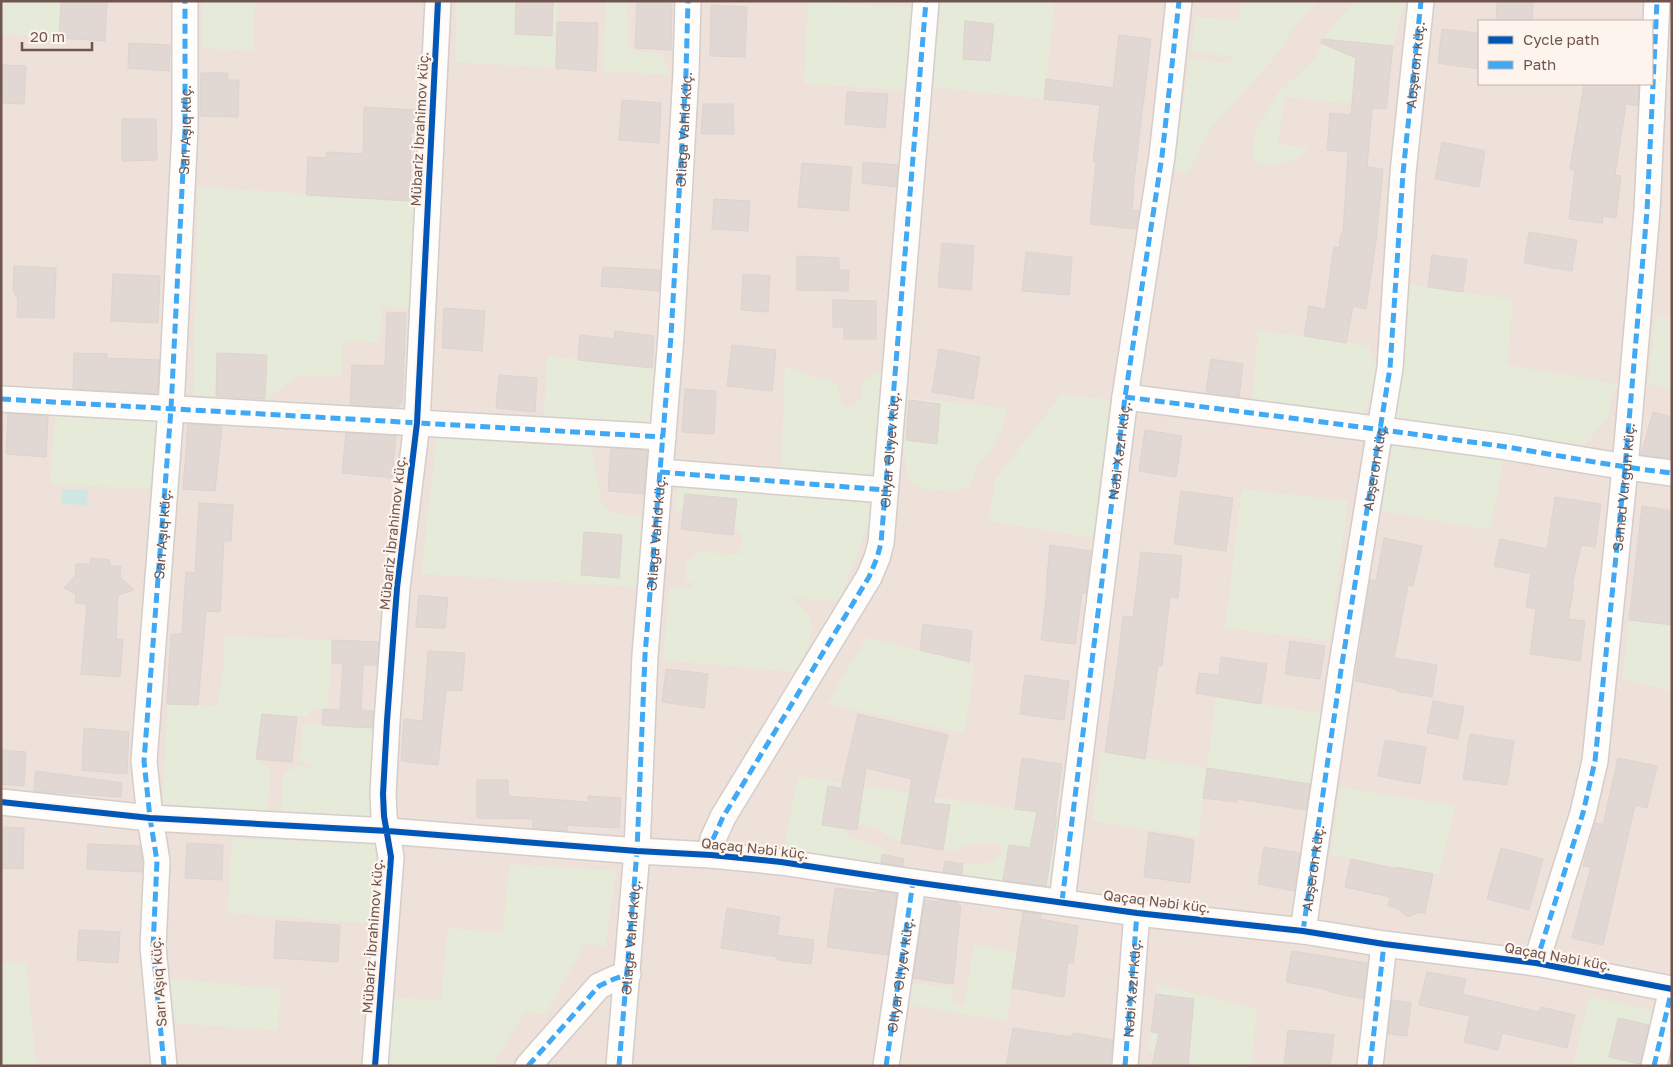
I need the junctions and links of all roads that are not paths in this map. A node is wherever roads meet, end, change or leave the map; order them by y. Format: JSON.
{"nodes":[{"id":1,"x":185,"y":1,"type":"edge"},
{"id":2,"x":438,"y":1,"type":"edge"},
{"id":3,"x":688,"y":1,"type":"edge"},
{"id":4,"x":926,"y":1,"type":"edge"},
{"id":5,"x":1179,"y":1,"type":"edge"},
{"id":6,"x":1421,"y":1,"type":"edge"},
{"id":7,"x":1657,"y":1,"type":"edge"},
{"id":8,"x":1125,"y":397,"type":"junction"},
{"id":9,"x":1,"y":399,"type":"edge"},
{"id":10,"x":171,"y":409,"type":"junction"},
{"id":11,"x":416,"y":423,"type":"junction"},
{"id":12,"x":1380,"y":430,"type":"junction"},
{"id":13,"x":663,"y":437,"type":"junction"},
{"id":14,"x":1625,"y":468,"type":"junction"},
{"id":15,"x":660,"y":472,"type":"junction"},
{"id":16,"x":1672,"y":473,"type":"edge"},
{"id":17,"x":885,"y":490,"type":"junction"},
{"id":18,"x":1,"y":802,"type":"edge"},
{"id":19,"x":150,"y":818,"type":"junction"},
{"id":20,"x":388,"y":831,"type":"junction"},
{"id":21,"x":637,"y":851,"type":"junction"},
{"id":22,"x":711,"y":855,"type":"junction"},
{"id":23,"x":913,"y":882,"type":"junction"},
{"id":24,"x":1062,"y":901,"type":"junction"},
{"id":25,"x":1137,"y":912,"type":"junction"},
{"id":26,"x":1303,"y":931,"type":"junction"},
{"id":27,"x":1384,"y":944,"type":"junction"},
{"id":28,"x":1536,"y":963,"type":"junction"},
{"id":29,"x":628,"y":974,"type":"junction"},
{"id":30,"x":1672,"y":989,"type":"edge"},
{"id":31,"x":164,"y":1066,"type":"edge"},
{"id":32,"x":375,"y":1066,"type":"edge"},
{"id":33,"x":528,"y":1066,"type":"edge"},
{"id":34,"x":620,"y":1066,"type":"edge"},
{"id":35,"x":886,"y":1066,"type":"edge"},
{"id":36,"x":1125,"y":1066,"type":"edge"},
{"id":37,"x":1370,"y":1066,"type":"edge"},
{"id":38,"x":1654,"y":1066,"type":"edge"}],
"edges":[{"from":1,"to":10,"type":"street","name":"Sarı Aşıq küç."},
{"from":2,"to":11,"type":"street","name":"Mübariz İbrahimov küç."},
{"from":3,"to":13,"type":"street","name":"Əliağa Vahid küç."},
{"from":4,"to":17,"type":"street","name":"Əliyar Əliyev küç."},
{"from":5,"to":8,"type":"street","name":"Nəbi Xəzri küç."},
{"from":6,"to":12,"type":"street","name":"Abşeron küç."},
{"from":7,"to":14,"type":"street","name":"Səməd Vurğun küç."},
{"from":8,"to":12,"type":"street"},
{"from":8,"to":24,"type":"street","name":"Nəbi Xəzri küç."},
{"from":9,"to":10,"type":"street"},
{"from":10,"to":11,"type":"street"},
{"from":10,"to":19,"type":"street","name":"Sarı Aşıq küç."},
{"from":11,"to":13,"type":"street"},
{"from":11,"to":20,"type":"street","name":"Mübariz İbrahimov küç."},
{"from":12,"to":14,"type":"street"},
{"from":12,"to":26,"type":"street","name":"Abşeron küç."},
{"from":13,"to":15,"type":"street","name":"Əliağa Vahid küç."},
{"from":14,"to":16,"type":"street"},
{"from":14,"to":28,"type":"street","name":"Səməd Vurğun küç."},
{"from":15,"to":17,"type":"street"},
{"from":15,"to":21,"type":"street","name":"Əliağa Vahid küç."},
{"from":17,"to":22,"type":"street","name":"Əliyar Əliyev küç."},
{"from":18,"to":19,"type":"street","name":"Qaçaq Nəbi küç."},
{"from":19,"to":20,"type":"street","name":"Qaçaq Nəbi küç."},
{"from":19,"to":31,"type":"street","name":"Sarı Aşıq küç."},
{"from":20,"to":21,"type":"street","name":"Qaçaq Nəbi küç."},
{"from":20,"to":32,"type":"street","name":"Mübariz İbrahimov küç."},
{"from":21,"to":22,"type":"street","name":"Qaçaq Nəbi küç."},
{"from":21,"to":29,"type":"street","name":"Əliağa Vahid küç."},
{"from":22,"to":23,"type":"street","name":"Qaçaq Nəbi küç."},
{"from":23,"to":24,"type":"street","name":"Qaçaq Nəbi küç."},
{"from":23,"to":35,"type":"street","name":"Əliyar Əliyev küç."},
{"from":24,"to":25,"type":"street","name":"Qaçaq Nəbi küç."},
{"from":25,"to":26,"type":"street","name":"Qaçaq Nəbi küç."},
{"from":25,"to":36,"type":"street","name":"Nəbi Xəzri küç."},
{"from":26,"to":27,"type":"street","name":"Qaçaq Nəbi küç."},
{"from":27,"to":28,"type":"street","name":"Qaçaq Nəbi küç."},
{"from":27,"to":37,"type":"street"},
{"from":28,"to":30,"type":"street","name":"Qaçaq Nəbi küç."},
{"from":29,"to":33,"type":"street"},
{"from":29,"to":34,"type":"street","name":"Əliağa Vahid küç."},
{"from":30,"to":38,"type":"street"}]}
